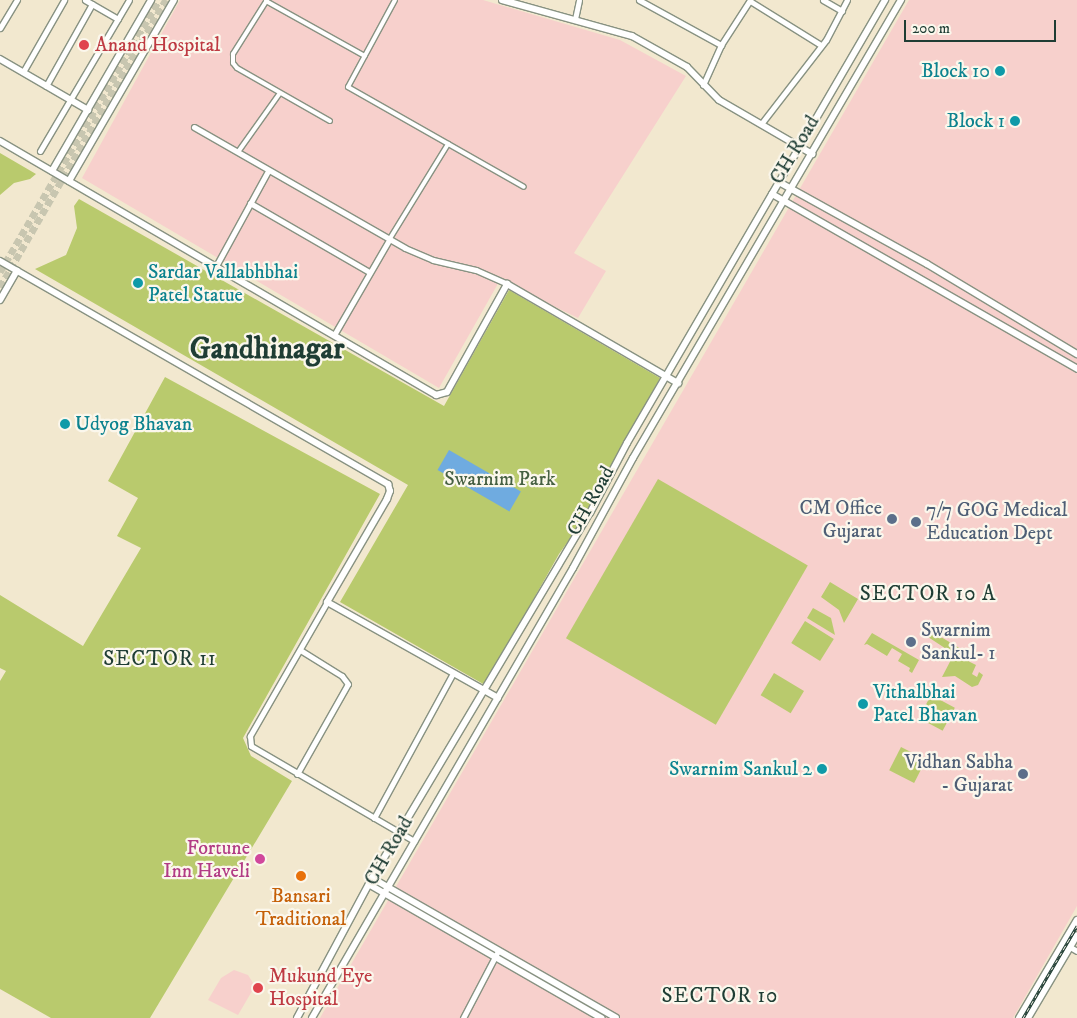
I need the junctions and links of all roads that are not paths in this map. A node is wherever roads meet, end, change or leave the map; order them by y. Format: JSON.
{"nodes":[{"id":1,"x":16,"y":0,"type":"edge"},
{"id":2,"x":64,"y":0,"type":"edge"},
{"id":3,"x":85,"y":0,"type":"edge"},
{"id":4,"x":129,"y":0,"type":"edge"},
{"id":5,"x":151,"y":0,"type":"edge"},
{"id":6,"x":174,"y":0,"type":"edge"},
{"id":7,"x":395,"y":0,"type":"edge"},
{"id":8,"x":502,"y":0,"type":"edge"},
{"id":9,"x":579,"y":0,"type":"edge"},
{"id":10,"x":639,"y":0,"type":"edge"},
{"id":11,"x":823,"y":0,"type":"edge"},
{"id":12,"x":848,"y":0,"type":"edge"},
{"id":13,"x":885,"y":0,"type":"edge"},
{"id":14,"x":902,"y":0,"type":"edge"},
{"id":15,"x":266,"y":1,"type":"edge"},
{"id":16,"x":750,"y":1,"type":"edge"},
{"id":17,"x":92,"y":4,"type":"junction"},
{"id":18,"x":842,"y":11,"type":"junction"},
{"id":19,"x":118,"y":19,"type":"junction"},
{"id":20,"x":575,"y":19,"type":"junction"},
{"id":21,"x":0,"y":28,"type":"edge"},
{"id":22,"x":721,"y":45,"type":"junction"},
{"id":23,"x":821,"y":45,"type":"junction"},
{"id":24,"x":365,"y":56,"type":"junction"},
{"id":25,"x":0,"y":59,"type":"edge"},
{"id":26,"x":23,"y":72,"type":"junction"},
{"id":27,"x":703,"y":85,"type":"junction"},
{"id":28,"x":46,"y":86,"type":"junction"},
{"id":29,"x":280,"y":93,"type":"junction"},
{"id":30,"x":70,"y":100,"type":"junction"},
{"id":31,"x":88,"y":110,"type":"junction"},
{"id":32,"x":330,"y":120,"type":"dead end"},
{"id":33,"x":761,"y":124,"type":"junction"},
{"id":34,"x":194,"y":127,"type":"dead end"},
{"id":35,"x":0,"y":141,"type":"edge"},
{"id":36,"x":448,"y":144,"type":"junction"},
{"id":37,"x":800,"y":147,"type":"junction"},
{"id":38,"x":40,"y":151,"type":"dead end"},
{"id":39,"x":238,"y":152,"type":"junction"},
{"id":40,"x":812,"y":154,"type":"junction"},
{"id":41,"x":52,"y":171,"type":"junction"},
{"id":42,"x":268,"y":171,"type":"junction"},
{"id":43,"x":69,"y":181,"type":"junction"},
{"id":44,"x":779,"y":182,"type":"junction"},
{"id":45,"x":524,"y":187,"type":"dead end"},
{"id":46,"x":792,"y":189,"type":"junction"},
{"id":47,"x":772,"y":194,"type":"junction"},
{"id":48,"x":784,"y":201,"type":"junction"},
{"id":49,"x":250,"y":204,"type":"junction"},
{"id":50,"x":389,"y":240,"type":"junction"},
{"id":51,"x":0,"y":261,"type":"edge"},
{"id":52,"x":216,"y":266,"type":"junction"},
{"id":53,"x":17,"y":270,"type":"junction"},
{"id":54,"x":368,"y":272,"type":"junction"},
{"id":55,"x":507,"y":284,"type":"junction"},
{"id":56,"x":0,"y":300,"type":"edge"},
{"id":57,"x":334,"y":335,"type":"junction"},
{"id":58,"x":1077,"y":354,"type":"edge"},
{"id":59,"x":1077,"y":369,"type":"edge"},
{"id":60,"x":667,"y":377,"type":"junction"},
{"id":61,"x":678,"y":383,"type":"junction"},
{"id":62,"x":328,"y":602,"type":"junction"},
{"id":63,"x":300,"y":650,"type":"junction"},
{"id":64,"x":453,"y":673,"type":"junction"},
{"id":65,"x":483,"y":690,"type":"junction"},
{"id":66,"x":498,"y":698,"type":"junction"},
{"id":67,"x":297,"y":774,"type":"junction"},
{"id":68,"x":374,"y":818,"type":"junction"},
{"id":69,"x":399,"y":832,"type":"junction"},
{"id":70,"x":414,"y":841,"type":"junction"},
{"id":71,"x":371,"y":882,"type":"junction"},
{"id":72,"x":388,"y":885,"type":"junction"},
{"id":73,"x":384,"y":892,"type":"junction"},
{"id":74,"x":1077,"y":920,"type":"edge"},
{"id":75,"x":1077,"y":935,"type":"edge"},
{"id":76,"x":1070,"y":947,"type":"junction"},
{"id":77,"x":1077,"y":951,"type":"edge"},
{"id":78,"x":498,"y":954,"type":"junction"},
{"id":79,"x":297,"y":1018,"type":"edge"},
{"id":80,"x":312,"y":1018,"type":"edge"},
{"id":81,"x":463,"y":1018,"type":"edge"},
{"id":82,"x":600,"y":1018,"type":"edge"},
{"id":83,"x":616,"y":1018,"type":"edge"},
{"id":84,"x":1018,"y":1018,"type":"edge"},
{"id":85,"x":1028,"y":1018,"type":"edge"}],
"edges":[{"from":1,"to":21,"type":"street"},
{"from":2,"to":26,"type":"street"},
{"from":3,"to":17,"type":"street"},
{"from":4,"to":19,"type":"street"},
{"from":5,"to":31,"type":"street"},
{"from":6,"to":43,"type":"street"},
{"from":7,"to":24,"type":"street"},
{"from":8,"to":20,"type":"street"},
{"from":9,"to":20,"type":"street"},
{"from":10,"to":22,"type":"street"},
{"from":11,"to":18,"type":"street"},
{"from":12,"to":18,"type":"street"},
{"from":13,"to":37,"type":"street","name":"CH Road"},
{"from":14,"to":40,"type":"street","name":"CH Road"},
{"from":15,"to":24,"type":"street"},
{"from":15,"to":29,"type":"street"},
{"from":16,"to":22,"type":"street"},
{"from":16,"to":23,"type":"street"},
{"from":17,"to":19,"type":"street"},
{"from":17,"to":28,"type":"street"},
{"from":18,"to":23,"type":"street"},
{"from":19,"to":30,"type":"street"},
{"from":20,"to":27,"type":"street"},
{"from":22,"to":27,"type":"street"},
{"from":23,"to":33,"type":"street"},
{"from":24,"to":36,"type":"street"},
{"from":25,"to":26,"type":"street"},
{"from":26,"to":28,"type":"street"},
{"from":27,"to":33,"type":"street"},
{"from":28,"to":30,"type":"street"},
{"from":29,"to":32,"type":"street"},
{"from":29,"to":39,"type":"street"},
{"from":30,"to":31,"type":"street"},
{"from":30,"to":38,"type":"street"},
{"from":31,"to":41,"type":"street"},
{"from":33,"to":37,"type":"street"},
{"from":34,"to":39,"type":"street"},
{"from":35,"to":41,"type":"street"},
{"from":36,"to":45,"type":"street"},
{"from":36,"to":50,"type":"street"},
{"from":37,"to":40,"type":"street"},
{"from":37,"to":44,"type":"street","name":"CH Road"},
{"from":39,"to":42,"type":"street"},
{"from":40,"to":46,"type":"street","name":"CH Road"},
{"from":41,"to":43,"type":"street"},
{"from":42,"to":49,"type":"street"},
{"from":42,"to":50,"type":"street"},
{"from":43,"to":52,"type":"street"},
{"from":44,"to":46,"type":"street"},
{"from":44,"to":47,"type":"street","name":"CH Road"},
{"from":46,"to":48,"type":"street","name":"CH Road"},
{"from":46,"to":58,"type":"street"},
{"from":47,"to":48,"type":"street"},
{"from":47,"to":60,"type":"street","name":"CH Road"},
{"from":48,"to":59,"type":"street"},
{"from":48,"to":61,"type":"street","name":"CH Road"},
{"from":49,"to":52,"type":"street"},
{"from":49,"to":54,"type":"street"},
{"from":50,"to":54,"type":"street"},
{"from":50,"to":55,"type":"street"},
{"from":51,"to":53,"type":"street"},
{"from":52,"to":57,"type":"street"},
{"from":53,"to":56,"type":"street"},
{"from":53,"to":62,"type":"street"},
{"from":54,"to":57,"type":"street"},
{"from":55,"to":57,"type":"street"},
{"from":55,"to":60,"type":"street"},
{"from":60,"to":61,"type":"street"},
{"from":60,"to":65,"type":"street","name":"CH Road"},
{"from":61,"to":66,"type":"street","name":"CH Road"},
{"from":62,"to":63,"type":"street"},
{"from":62,"to":64,"type":"street"},
{"from":63,"to":67,"type":"street"},
{"from":63,"to":67,"type":"street"},
{"from":64,"to":65,"type":"street"},
{"from":64,"to":68,"type":"street"},
{"from":65,"to":66,"type":"street"},
{"from":65,"to":69,"type":"street","name":"CH Road"},
{"from":66,"to":70,"type":"street","name":"CH Road"},
{"from":67,"to":68,"type":"street"},
{"from":68,"to":69,"type":"street"},
{"from":69,"to":70,"type":"street"},
{"from":69,"to":71,"type":"street","name":"CH Road"},
{"from":70,"to":72,"type":"street","name":"CH Road"},
{"from":71,"to":72,"type":"street"},
{"from":71,"to":73,"type":"street"},
{"from":71,"to":79,"type":"street","name":"CH Road"},
{"from":72,"to":73,"type":"street","name":"CH Road"},
{"from":72,"to":78,"type":"street"},
{"from":73,"to":78,"type":"street"},
{"from":73,"to":80,"type":"street","name":"CH Road"},
{"from":74,"to":84,"type":"street"},
{"from":75,"to":76,"type":"street"},
{"from":76,"to":77,"type":"street"},
{"from":76,"to":85,"type":"street"},
{"from":78,"to":81,"type":"street"},
{"from":78,"to":82,"type":"street"},
{"from":78,"to":83,"type":"street"}]}
